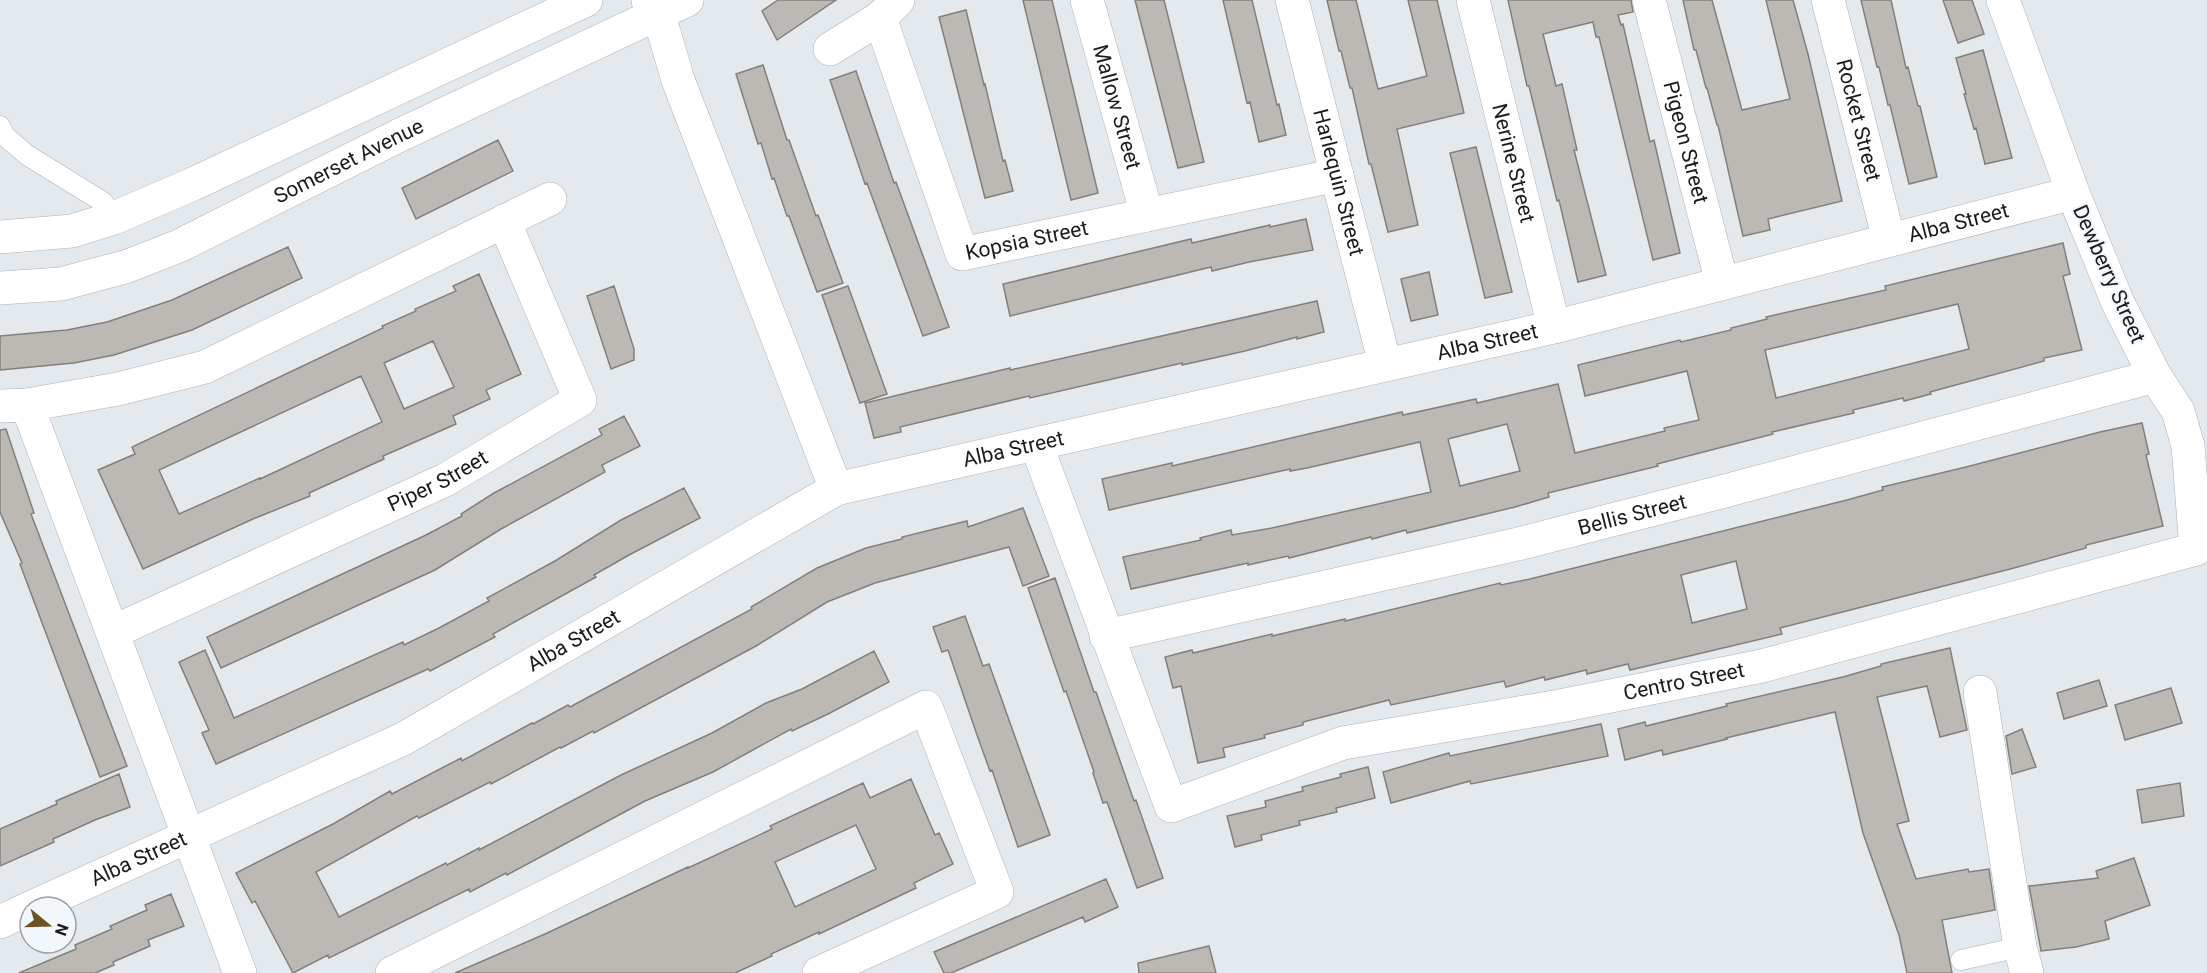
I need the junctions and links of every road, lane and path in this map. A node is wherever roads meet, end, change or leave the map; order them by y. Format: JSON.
{"nodes":[{"id":1,"x":586,"y":0,"type":"edge"},
{"id":2,"x":687,"y":0,"type":"edge"},
{"id":3,"x":1087,"y":0,"type":"edge"},
{"id":4,"x":1292,"y":0,"type":"edge"},
{"id":5,"x":1473,"y":0,"type":"edge"},
{"id":6,"x":1649,"y":0,"type":"edge"},
{"id":7,"x":1828,"y":0,"type":"edge"},
{"id":8,"x":2003,"y":0,"type":"edge"},
{"id":9,"x":652,"y":8,"type":"edge"},
{"id":10,"x":889,"y":9,"type":"edge"},
{"id":11,"x":830,"y":49,"type":"dead end"},
{"id":12,"x":0,"y":126,"type":"edge"},
{"id":13,"x":1337,"y":175,"type":"junction"},
{"id":14,"x":2073,"y":193,"type":"junction"},
{"id":15,"x":550,"y":199,"type":"dead end"},
{"id":16,"x":1147,"y":215,"type":"junction"},
{"id":17,"x":114,"y":218,"type":"junction"},
{"id":18,"x":504,"y":220,"type":"junction"},
{"id":19,"x":0,"y":237,"type":"edge"},
{"id":20,"x":1889,"y":240,"type":"junction"},
{"id":21,"x":1722,"y":283,"type":"junction"},
{"id":22,"x":0,"y":288,"type":"edge"},
{"id":23,"x":1554,"y":327,"type":"junction"},
{"id":24,"x":1385,"y":364,"type":"junction"},
{"id":25,"x":2155,"y":376,"type":"junction"},
{"id":26,"x":14,"y":405,"type":"edge"},
{"id":27,"x":1036,"y":444,"type":"junction"},
{"id":28,"x":836,"y":489,"type":"junction"},
{"id":29,"x":2196,"y":549,"type":"joint"},
{"id":30,"x":113,"y":632,"type":"junction"},
{"id":31,"x":1106,"y":636,"type":"junction"},
{"id":32,"x":1980,"y":692,"type":"dead end"},
{"id":33,"x":189,"y":836,"type":"junction"},
{"id":34,"x":60,"y":895,"type":"edge"},
{"id":35,"x":18,"y":914,"type":"edge"},
{"id":36,"x":0,"y":922,"type":"edge"},
{"id":37,"x":1961,"y":960,"type":"dead end"},
{"id":38,"x":2024,"y":960,"type":"edge"},
{"id":39,"x":240,"y":973,"type":"edge"},
{"id":40,"x":392,"y":973,"type":"edge"},
{"id":41,"x":819,"y":973,"type":"edge"}],
"edges":[{"from":1,"to":17,"type":"street","name":"Somerset Avenue"},
{"from":2,"to":9,"type":"street","name":"Somerset Avenue"},
{"from":3,"to":16,"type":"street","name":"Mallow Street"},
{"from":4,"to":13,"type":"street","name":"Harlequin Street"},
{"from":5,"to":23,"type":"street","name":"Nerine Street"},
{"from":6,"to":21,"type":"street","name":"Pigeon Street"},
{"from":7,"to":20,"type":"street","name":"Rocket Street"},
{"from":8,"to":14,"type":"street","name":"Dewberry Street"},
{"from":9,"to":22,"type":"street","name":"Somerset Avenue"},
{"from":9,"to":28,"type":"street"},
{"from":10,"to":11,"type":"street"},
{"from":10,"to":16,"type":"street","name":"Kopsia Street"},
{"from":12,"to":17,"type":"lane"},
{"from":13,"to":16,"type":"street","name":"Kopsia Street"},
{"from":13,"to":24,"type":"street","name":"Harlequin Street"},
{"from":14,"to":20,"type":"street","name":"Alba Street"},
{"from":14,"to":25,"type":"street","name":"Dewberry Street"},
{"from":15,"to":18,"type":"street"},
{"from":17,"to":19,"type":"street","name":"Somerset Avenue"},
{"from":18,"to":26,"type":"street"},
{"from":18,"to":30,"type":"street","name":"Piper Street"},
{"from":20,"to":21,"type":"street","name":"Alba Street"},
{"from":21,"to":23,"type":"street","name":"Alba Street"},
{"from":23,"to":24,"type":"street","name":"Alba Street"},
{"from":24,"to":27,"type":"street","name":"Alba Street"},
{"from":25,"to":29,"type":"street","name":"Dewberry Street"},
{"from":25,"to":31,"type":"street","name":"Bellis Street"},
{"from":26,"to":30,"type":"street"},
{"from":27,"to":28,"type":"street","name":"Alba Street"},
{"from":27,"to":31,"type":"street"},
{"from":28,"to":33,"type":"street","name":"Alba Street"},
{"from":29,"to":31,"type":"street","name":"Centro Street"},
{"from":30,"to":33,"type":"street"},
{"from":32,"to":38,"type":"street"},
{"from":33,"to":34,"type":"street","name":"Alba Street"},
{"from":33,"to":39,"type":"street"},
{"from":35,"to":36,"type":"street","name":"Alba Street"},
{"from":37,"to":38,"type":"lane"},
{"from":40,"to":41,"type":"street"}]}
